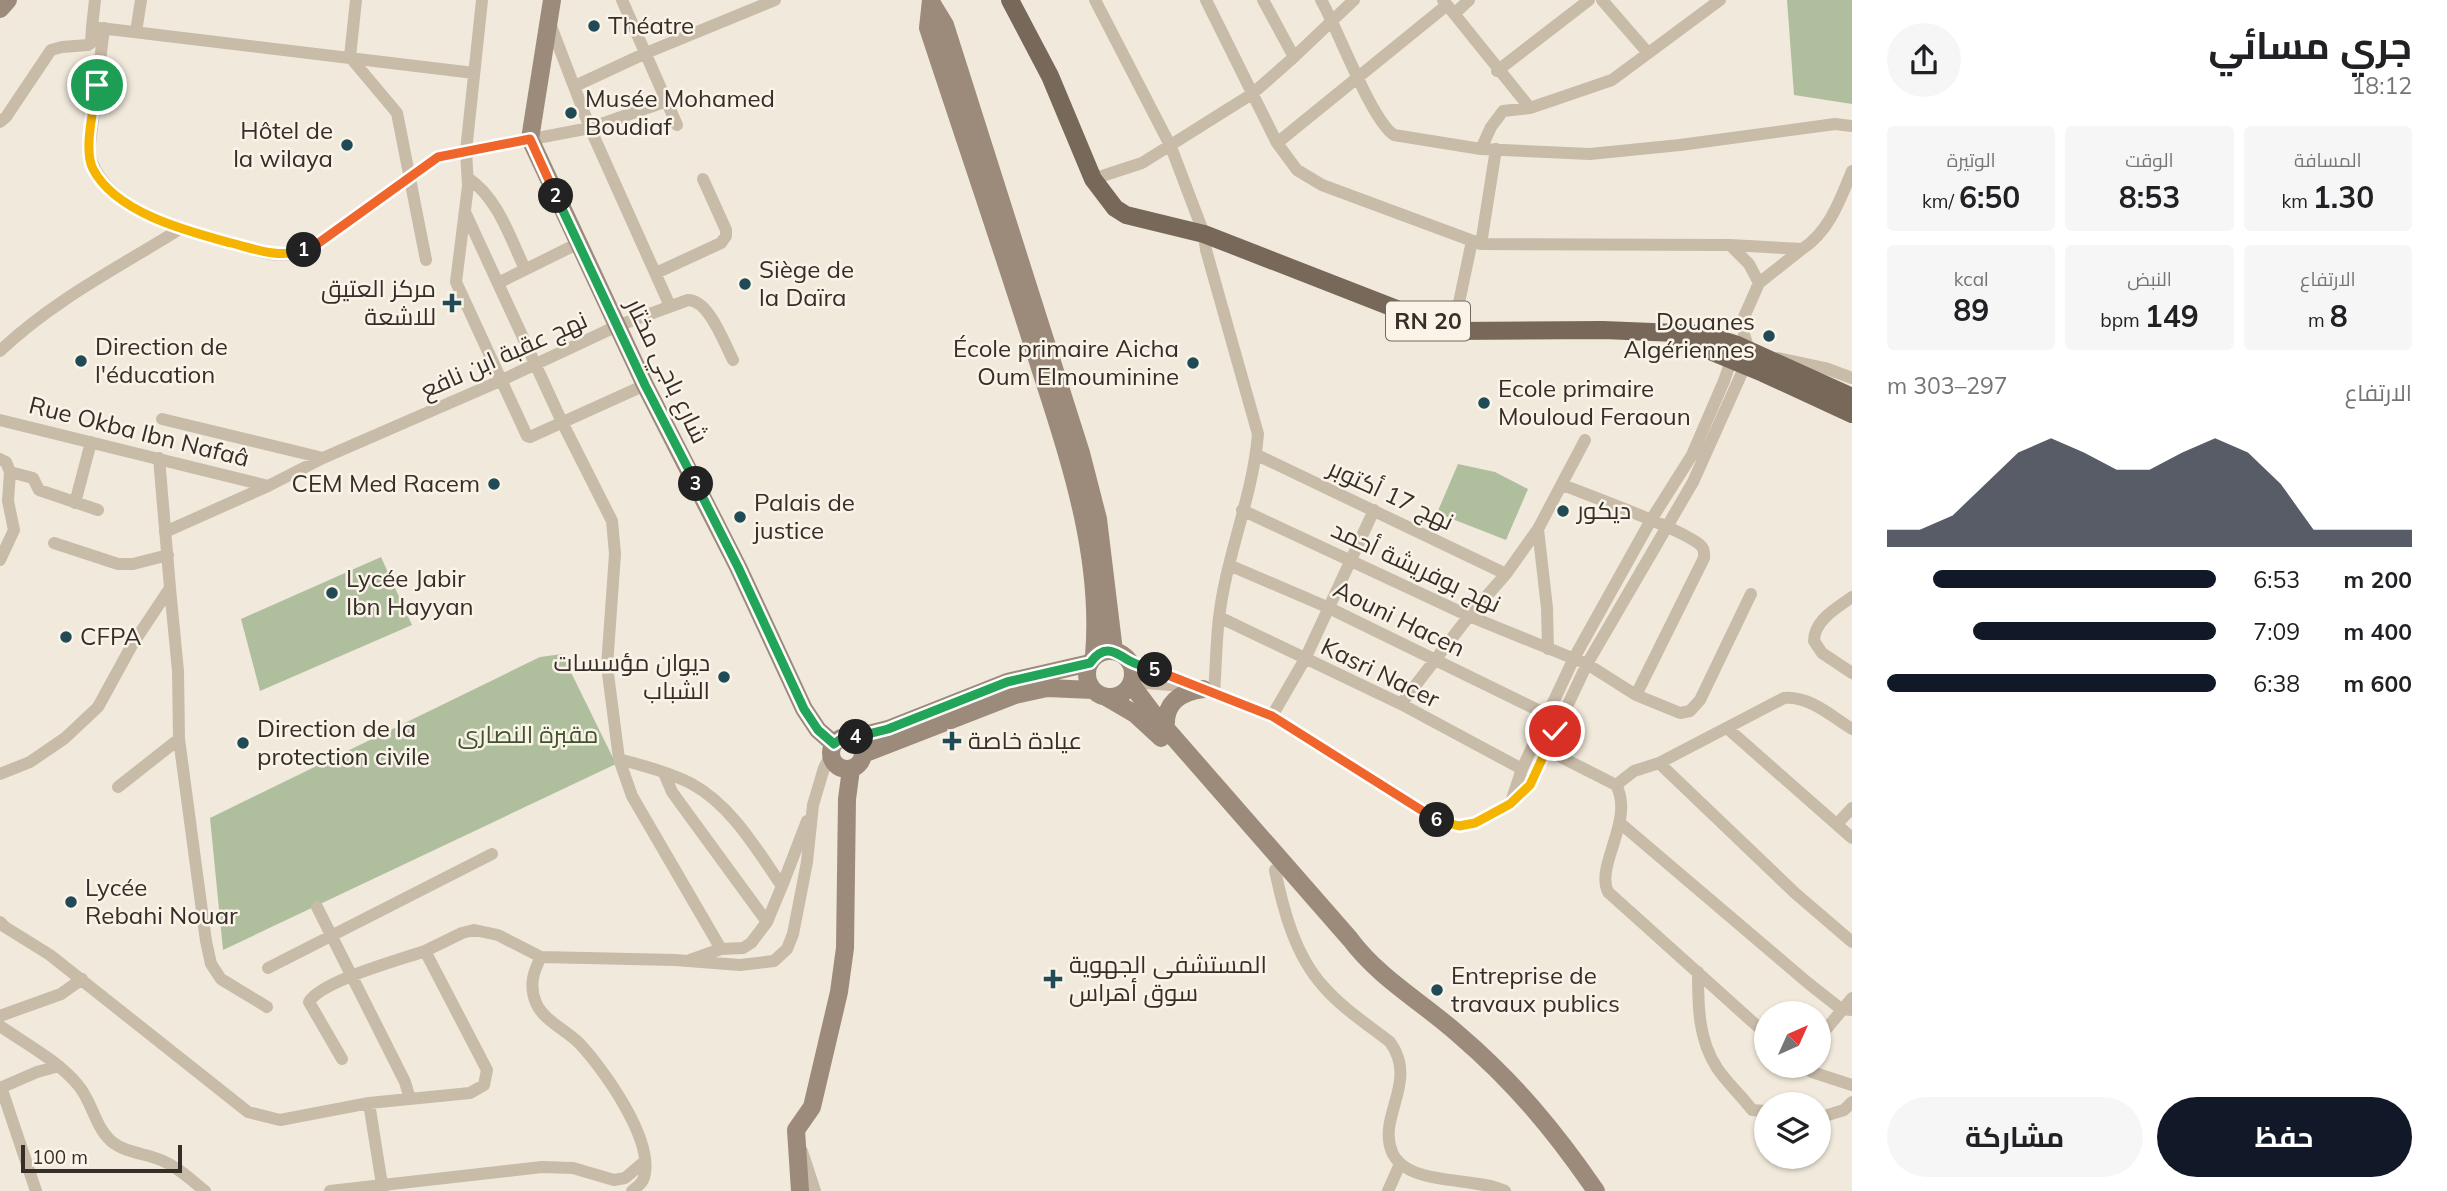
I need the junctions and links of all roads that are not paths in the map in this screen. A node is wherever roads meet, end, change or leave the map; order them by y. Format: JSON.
{"nodes":[{"id":1,"x":8,"y":0,"type":"edge"},
{"id":2,"x":95,"y":0,"type":"edge"},
{"id":3,"x":141,"y":0,"type":"edge"},
{"id":4,"x":356,"y":0,"type":"edge"},
{"id":5,"x":482,"y":0,"type":"edge"},
{"id":6,"x":552,"y":0,"type":"edge"},
{"id":7,"x":622,"y":0,"type":"edge"},
{"id":8,"x":775,"y":0,"type":"edge"},
{"id":9,"x":1010,"y":0,"type":"edge"},
{"id":10,"x":1095,"y":0,"type":"edge"},
{"id":11,"x":1206,"y":0,"type":"edge"},
{"id":12,"x":1263,"y":0,"type":"edge"},
{"id":13,"x":1321,"y":0,"type":"edge"},
{"id":14,"x":1354,"y":0,"type":"edge"},
{"id":15,"x":1469,"y":0,"type":"edge"},
{"id":16,"x":1589,"y":0,"type":"edge"},
{"id":17,"x":1602,"y":0,"type":"edge"},
{"id":18,"x":1720,"y":0,"type":"edge"},
{"id":19,"x":932,"y":1,"type":"edge"},
{"id":20,"x":1448,"y":6,"type":"edge"},
{"id":21,"x":0,"y":9,"type":"edge"},
{"id":22,"x":1332,"y":19,"type":"junction"},
{"id":23,"x":549,"y":21,"type":"junction"},
{"id":24,"x":98,"y":27,"type":"junction"},
{"id":25,"x":136,"y":32,"type":"junction"},
{"id":26,"x":646,"y":53,"type":"junction"},
{"id":27,"x":1648,"y":53,"type":"junction"},
{"id":28,"x":349,"y":57,"type":"junction"},
{"id":29,"x":1294,"y":57,"type":"junction"},
{"id":30,"x":1497,"y":71,"type":"junction"},
{"id":31,"x":474,"y":73,"type":"junction"},
{"id":32,"x":1358,"y":78,"type":"junction"},
{"id":33,"x":575,"y":86,"type":"junction"},
{"id":34,"x":1252,"y":94,"type":"junction"},
{"id":35,"x":667,"y":101,"type":"junction"},
{"id":36,"x":1530,"y":108,"type":"junction"},
{"id":37,"x":0,"y":122,"type":"edge"},
{"id":38,"x":677,"y":125,"type":"dead end"},
{"id":39,"x":1852,"y":126,"type":"edge"},
{"id":40,"x":590,"y":128,"type":"junction"},
{"id":41,"x":530,"y":139,"type":"junction"},
{"id":42,"x":1277,"y":143,"type":"junction"},
{"id":43,"x":1171,"y":147,"type":"junction"},
{"id":44,"x":1481,"y":149,"type":"junction"},
{"id":45,"x":1496,"y":149,"type":"junction"},
{"id":46,"x":466,"y":151,"type":"junction"},
{"id":47,"x":1852,"y":171,"type":"edge"},
{"id":48,"x":409,"y":176,"type":"junction"},
{"id":49,"x":468,"y":178,"type":"junction"},
{"id":50,"x":1093,"y":178,"type":"junction"},
{"id":51,"x":703,"y":179,"type":"dead end"},
{"id":52,"x":465,"y":212,"type":"junction"},
{"id":53,"x":180,"y":229,"type":"junction"},
{"id":54,"x":1204,"y":234,"type":"junction"},
{"id":55,"x":579,"y":243,"type":"junction"},
{"id":56,"x":1476,"y":243,"type":"junction"},
{"id":57,"x":1730,"y":245,"type":"junction"},
{"id":58,"x":1802,"y":249,"type":"junction"},
{"id":59,"x":426,"y":260,"type":"dead end"},
{"id":60,"x":525,"y":269,"type":"junction"},
{"id":61,"x":656,"y":273,"type":"junction"},
{"id":62,"x":498,"y":283,"type":"junction"},
{"id":63,"x":1759,"y":283,"type":"junction"},
{"id":64,"x":670,"y":306,"type":"junction"},
{"id":65,"x":618,"y":326,"type":"junction"},
{"id":66,"x":1453,"y":331,"type":"junction"},
{"id":67,"x":0,"y":351,"type":"edge"},
{"id":68,"x":1745,"y":352,"type":"junction"},
{"id":69,"x":733,"y":360,"type":"dead end"},
{"id":70,"x":536,"y":365,"type":"junction"},
{"id":71,"x":1852,"y":378,"type":"edge"},
{"id":72,"x":500,"y":381,"type":"junction"},
{"id":73,"x":645,"y":385,"type":"junction"},
{"id":74,"x":1852,"y":397,"type":"edge"},
{"id":75,"x":1852,"y":414,"type":"edge"},
{"id":76,"x":162,"y":419,"type":"dead end"},
{"id":77,"x":0,"y":420,"type":"edge"},
{"id":78,"x":562,"y":422,"type":"junction"},
{"id":79,"x":1585,"y":440,"type":"dead end"},
{"id":80,"x":91,"y":442,"type":"junction"},
{"id":81,"x":1256,"y":455,"type":"junction"},
{"id":82,"x":159,"y":458,"type":"junction"},
{"id":83,"x":323,"y":458,"type":"junction"},
{"id":84,"x":0,"y":459,"type":"edge"},
{"id":85,"x":10,"y":472,"type":"junction"},
{"id":86,"x":1563,"y":485,"type":"junction"},
{"id":87,"x":268,"y":486,"type":"junction"},
{"id":88,"x":75,"y":503,"type":"junction"},
{"id":89,"x":98,"y":510,"type":"dead end"},
{"id":90,"x":1242,"y":510,"type":"junction"},
{"id":91,"x":1374,"y":510,"type":"junction"},
{"id":92,"x":1651,"y":520,"type":"junction"},
{"id":93,"x":1666,"y":526,"type":"junction"},
{"id":94,"x":1538,"y":529,"type":"junction"},
{"id":95,"x":165,"y":532,"type":"junction"},
{"id":96,"x":54,"y":543,"type":"dead end"},
{"id":97,"x":168,"y":555,"type":"junction"},
{"id":98,"x":0,"y":559,"type":"edge"},
{"id":99,"x":1351,"y":560,"type":"junction"},
{"id":100,"x":1229,"y":565,"type":"junction"},
{"id":101,"x":1506,"y":574,"type":"junction"},
{"id":102,"x":170,"y":588,"type":"junction"},
{"id":103,"x":1751,"y":594,"type":"dead end"},
{"id":104,"x":1852,"y":597,"type":"edge"},
{"id":105,"x":1327,"y":607,"type":"junction"},
{"id":106,"x":1469,"y":616,"type":"junction"},
{"id":107,"x":1219,"y":617,"type":"junction"},
{"id":108,"x":1548,"y":649,"type":"junction"},
{"id":109,"x":1121,"y":656,"type":"junction"},
{"id":110,"x":1574,"y":658,"type":"junction"},
{"id":111,"x":1092,"y":659,"type":"junction"},
{"id":112,"x":1305,"y":659,"type":"junction"},
{"id":113,"x":1435,"y":660,"type":"junction"},
{"id":114,"x":1587,"y":664,"type":"junction"},
{"id":115,"x":1852,"y":673,"type":"edge"},
{"id":116,"x":1132,"y":683,"type":"junction"},
{"id":117,"x":1204,"y":690,"type":"junction"},
{"id":118,"x":1099,"y":694,"type":"junction"},
{"id":119,"x":1636,"y":695,"type":"junction"},
{"id":120,"x":1401,"y":704,"type":"junction"},
{"id":121,"x":1548,"y":715,"type":"junction"},
{"id":122,"x":1272,"y":716,"type":"junction"},
{"id":123,"x":1166,"y":728,"type":"junction"},
{"id":124,"x":1727,"y":728,"type":"junction"},
{"id":125,"x":1852,"y":729,"type":"edge"},
{"id":126,"x":852,"y":738,"type":"junction"},
{"id":127,"x":179,"y":739,"type":"junction"},
{"id":128,"x":833,"y":750,"type":"junction"},
{"id":129,"x":1547,"y":750,"type":"junction"},
{"id":130,"x":863,"y":754,"type":"junction"},
{"id":131,"x":619,"y":759,"type":"junction"},
{"id":132,"x":1659,"y":763,"type":"junction"},
{"id":133,"x":851,"y":769,"type":"junction"},
{"id":134,"x":1522,"y":769,"type":"junction"},
{"id":135,"x":664,"y":773,"type":"junction"},
{"id":136,"x":0,"y":774,"type":"edge"},
{"id":137,"x":1616,"y":785,"type":"junction"},
{"id":138,"x":118,"y":787,"type":"dead end"},
{"id":139,"x":1510,"y":804,"type":"junction"},
{"id":140,"x":813,"y":805,"type":"junction"},
{"id":141,"x":1852,"y":808,"type":"edge"},
{"id":142,"x":1620,"y":822,"type":"junction"},
{"id":143,"x":1837,"y":824,"type":"junction"},
{"id":144,"x":1852,"y":838,"type":"edge"},
{"id":145,"x":492,"y":854,"type":"dead end"},
{"id":146,"x":1277,"y":866,"type":"junction"},
{"id":147,"x":782,"y":886,"type":"junction"},
{"id":148,"x":317,"y":907,"type":"dead end"},
{"id":149,"x":0,"y":922,"type":"edge"},
{"id":150,"x":767,"y":922,"type":"junction"},
{"id":151,"x":331,"y":934,"type":"junction"},
{"id":152,"x":1852,"y":942,"type":"edge"},
{"id":153,"x":721,"y":948,"type":"junction"},
{"id":154,"x":425,"y":951,"type":"junction"},
{"id":155,"x":541,"y":957,"type":"junction"},
{"id":156,"x":675,"y":960,"type":"junction"},
{"id":157,"x":268,"y":968,"type":"dead end"},
{"id":158,"x":1698,"y":972,"type":"junction"},
{"id":159,"x":352,"y":976,"type":"junction"},
{"id":160,"x":82,"y":979,"type":"junction"},
{"id":161,"x":1852,"y":998,"type":"edge"},
{"id":162,"x":267,"y":1007,"type":"dead end"},
{"id":163,"x":1847,"y":1009,"type":"edge"},
{"id":164,"x":0,"y":1016,"type":"edge"},
{"id":165,"x":1754,"y":1023,"type":"edge"},
{"id":166,"x":0,"y":1026,"type":"edge"},
{"id":167,"x":1831,"y":1026,"type":"edge"},
{"id":168,"x":342,"y":1059,"type":"dead end"},
{"id":169,"x":59,"y":1066,"type":"junction"},
{"id":170,"x":1830,"y":1078,"type":"edge"},
{"id":171,"x":1852,"y":1085,"type":"edge"},
{"id":172,"x":1,"y":1087,"type":"edge"},
{"id":173,"x":410,"y":1099,"type":"junction"},
{"id":174,"x":1852,"y":1102,"type":"edge"},
{"id":175,"x":369,"y":1103,"type":"junction"},
{"id":176,"x":1754,"y":1110,"type":"edge"},
{"id":177,"x":1831,"y":1114,"type":"edge"},
{"id":178,"x":796,"y":1130,"type":"junction"},
{"id":179,"x":645,"y":1161,"type":"junction"},
{"id":180,"x":1401,"y":1164,"type":"junction"},
{"id":181,"x":383,"y":1187,"type":"edge"},
{"id":182,"x":36,"y":1191,"type":"edge"},
{"id":183,"x":205,"y":1191,"type":"edge"},
{"id":184,"x":330,"y":1191,"type":"edge"},
{"id":185,"x":632,"y":1191,"type":"edge"},
{"id":186,"x":800,"y":1191,"type":"edge"},
{"id":187,"x":815,"y":1191,"type":"edge"},
{"id":188,"x":1388,"y":1191,"type":"edge"},
{"id":189,"x":1505,"y":1191,"type":"edge"},
{"id":190,"x":1596,"y":1191,"type":"edge"}],
"edges":[{"from":1,"to":21,"type":"street"},
{"from":2,"to":24,"type":"street"},
{"from":3,"to":25,"type":"street"},
{"from":4,"to":28,"type":"street"},
{"from":5,"to":31,"type":"street"},
{"from":6,"to":23,"type":"street"},
{"from":7,"to":26,"type":"street"},
{"from":8,"to":26,"type":"street"},
{"from":9,"to":50,"type":"main road","number":"RN 20"},
{"from":10,"to":43,"type":"street"},
{"from":11,"to":34,"type":"street"},
{"from":12,"to":29,"type":"street"},
{"from":13,"to":22,"type":"street"},
{"from":14,"to":22,"type":"street"},
{"from":15,"to":20,"type":"street"},
{"from":16,"to":30,"type":"street"},
{"from":17,"to":27,"type":"street"},
{"from":18,"to":27,"type":"street"},
{"from":19,"to":109,"type":"street"},
{"from":19,"to":111,"type":"street"},
{"from":20,"to":30,"type":"street"},
{"from":20,"to":32,"type":"street"},
{"from":22,"to":29,"type":"street"},
{"from":22,"to":32,"type":"street"},
{"from":23,"to":33,"type":"street"},
{"from":23,"to":41,"type":"street"},
{"from":24,"to":25,"type":"street"},
{"from":24,"to":37,"type":"street"},
{"from":24,"to":53,"type":"street"},
{"from":25,"to":28,"type":"street"},
{"from":26,"to":33,"type":"street"},
{"from":26,"to":35,"type":"street"},
{"from":27,"to":36,"type":"street"},
{"from":28,"to":31,"type":"street"},
{"from":28,"to":48,"type":"street"},
{"from":29,"to":34,"type":"street"},
{"from":30,"to":36,"type":"street"},
{"from":31,"to":46,"type":"street"},
{"from":32,"to":42,"type":"street"},
{"from":32,"to":44,"type":"street"},
{"from":33,"to":40,"type":"street"},
{"from":34,"to":42,"type":"street"},
{"from":34,"to":43,"type":"street"},
{"from":35,"to":38,"type":"street"},
{"from":35,"to":40,"type":"street"},
{"from":36,"to":44,"type":"street"},
{"from":39,"to":45,"type":"street"},
{"from":40,"to":41,"type":"street"},
{"from":40,"to":61,"type":"street"},
{"from":41,"to":46,"type":"street"},
{"from":41,"to":55,"type":"street","name":"شارع باجي مختار"},
{"from":42,"to":56,"type":"street"},
{"from":43,"to":50,"type":"street"},
{"from":43,"to":54,"type":"street"},
{"from":44,"to":45,"type":"street"},
{"from":45,"to":56,"type":"street"},
{"from":46,"to":48,"type":"street"},
{"from":46,"to":49,"type":"street"},
{"from":47,"to":58,"type":"street"},
{"from":48,"to":53,"type":"street"},
{"from":48,"to":59,"type":"street"},
{"from":49,"to":52,"type":"street"},
{"from":49,"to":60,"type":"street"},
{"from":50,"to":54,"type":"main road","number":"RN 20"},
{"from":51,"to":61,"type":"street"},
{"from":52,"to":62,"type":"street"},
{"from":52,"to":72,"type":"street"},
{"from":53,"to":67,"type":"street"},
{"from":54,"to":66,"type":"main road","number":"RN 20"},
{"from":54,"to":81,"type":"street"},
{"from":55,"to":60,"type":"street"},
{"from":55,"to":65,"type":"street","name":"شارع باجي مختار"},
{"from":56,"to":57,"type":"street"},
{"from":56,"to":66,"type":"street"},
{"from":57,"to":58,"type":"street"},
{"from":57,"to":63,"type":"street"},
{"from":58,"to":63,"type":"street"},
{"from":60,"to":62,"type":"street"},
{"from":61,"to":64,"type":"street"},
{"from":62,"to":70,"type":"street"},
{"from":63,"to":68,"type":"street"},
{"from":64,"to":65,"type":"street","name":"نهج عقبة ابن نافع"},
{"from":64,"to":69,"type":"street","name":"نهج عقبة ابن نافع"},
{"from":65,"to":70,"type":"street","name":"نهج عقبة ابن نافع"},
{"from":65,"to":73,"type":"street","name":"شارع باجي مختار"},
{"from":66,"to":68,"type":"main road","number":"RN 20"},
{"from":68,"to":71,"type":"street"},
{"from":68,"to":74,"type":"main road","number":"RN 20"},
{"from":68,"to":75,"type":"main road","number":"RN 20"},
{"from":68,"to":92,"type":"street"},
{"from":68,"to":93,"type":"street"},
{"from":70,"to":72,"type":"street","name":"نهج عقبة ابن نافع"},
{"from":70,"to":78,"type":"street"},
{"from":72,"to":78,"type":"street"},
{"from":72,"to":83,"type":"street","name":"نهج عقبة ابن نافع"},
{"from":73,"to":78,"type":"street"},
{"from":73,"to":128,"type":"street","name":"شارع باجي مختار"},
{"from":76,"to":83,"type":"street"},
{"from":77,"to":80,"type":"street","name":"Rue Okba Ibn Nafaâ"},
{"from":78,"to":131,"type":"street"},
{"from":79,"to":86,"type":"street"},
{"from":80,"to":82,"type":"street","name":"Rue Okba Ibn Nafaâ"},
{"from":80,"to":88,"type":"street"},
{"from":81,"to":90,"type":"street"},
{"from":81,"to":91,"type":"street","name":"نهج 17 أكتوبر"},
{"from":82,"to":87,"type":"street","name":"Rue Okba Ibn Nafaâ"},
{"from":82,"to":95,"type":"street"},
{"from":83,"to":87,"type":"street","name":"نهج عقبة ابن نافع"},
{"from":84,"to":85,"type":"street"},
{"from":85,"to":88,"type":"street"},
{"from":85,"to":98,"type":"street"},
{"from":86,"to":92,"type":"street"},
{"from":86,"to":94,"type":"street"},
{"from":87,"to":95,"type":"street","name":"نهج عقبة ابن نافع"},
{"from":88,"to":89,"type":"street"},
{"from":90,"to":99,"type":"street","name":"نهج بوفريشة أحمد"},
{"from":90,"to":100,"type":"street"},
{"from":91,"to":99,"type":"street"},
{"from":91,"to":101,"type":"street","name":"نهج 17 أكتوبر"},
{"from":92,"to":93,"type":"street"},
{"from":92,"to":110,"type":"street"},
{"from":93,"to":114,"type":"street"},
{"from":93,"to":119,"type":"street"},
{"from":94,"to":101,"type":"street"},
{"from":94,"to":108,"type":"street"},
{"from":95,"to":97,"type":"street"},
{"from":96,"to":97,"type":"street"},
{"from":97,"to":102,"type":"street"},
{"from":99,"to":105,"type":"street"},
{"from":99,"to":106,"type":"street","name":"نهج بوفريشة أحمد"},
{"from":100,"to":105,"type":"street","name":"Aouni Hacen"},
{"from":100,"to":107,"type":"street"},
{"from":101,"to":106,"type":"street"},
{"from":102,"to":127,"type":"street"},
{"from":102,"to":136,"type":"street"},
{"from":103,"to":119,"type":"street","name":"نهج بوفريشة أحمد"},
{"from":104,"to":115,"type":"street"},
{"from":105,"to":112,"type":"street"},
{"from":105,"to":113,"type":"street","name":"Aouni Hacen"},
{"from":106,"to":108,"type":"street","name":"نهج بوفريشة أحمد"},
{"from":106,"to":113,"type":"street"},
{"from":107,"to":112,"type":"street","name":"Kasri Nacer"},
{"from":107,"to":117,"type":"street"},
{"from":108,"to":110,"type":"street","name":"نهج بوفريشة أحمد"},
{"from":109,"to":111,"type":"street"},
{"from":109,"to":116,"type":"street"},
{"from":109,"to":117,"type":"street"},
{"from":110,"to":114,"type":"street","name":"نهج بوفريشة أحمد"},
{"from":110,"to":121,"type":"street"},
{"from":111,"to":118,"type":"street"},
{"from":111,"to":126,"type":"street"},
{"from":112,"to":120,"type":"street","name":"Kasri Nacer"},
{"from":112,"to":122,"type":"street"},
{"from":113,"to":120,"type":"street"},
{"from":113,"to":121,"type":"street","name":"Aouni Hacen"},
{"from":114,"to":119,"type":"street","name":"نهج بوفريشة أحمد"},
{"from":114,"to":129,"type":"street"},
{"from":116,"to":117,"type":"street"},
{"from":116,"to":118,"type":"street"},
{"from":116,"to":123,"type":"street"},
{"from":117,"to":122,"type":"street"},
{"from":117,"to":123,"type":"street"},
{"from":118,"to":130,"type":"street"},
{"from":118,"to":146,"type":"street"},
{"from":120,"to":134,"type":"street","name":"Kasri Nacer"},
{"from":121,"to":134,"type":"street"},
{"from":122,"to":139,"type":"street"},
{"from":123,"to":146,"type":"street"},
{"from":124,"to":125,"type":"street"},
{"from":124,"to":132,"type":"street"},
{"from":124,"to":143,"type":"street"},
{"from":126,"to":128,"type":"street"},
{"from":126,"to":130,"type":"street"},
{"from":127,"to":138,"type":"street"},
{"from":127,"to":162,"type":"street"},
{"from":128,"to":133,"type":"street"},
{"from":128,"to":140,"type":"street"},
{"from":129,"to":137,"type":"street"},
{"from":129,"to":139,"type":"street"},
{"from":130,"to":133,"type":"street"},
{"from":131,"to":135,"type":"street"},
{"from":131,"to":153,"type":"street"},
{"from":132,"to":137,"type":"street"},
{"from":132,"to":152,"type":"street"},
{"from":133,"to":178,"type":"street"},
{"from":134,"to":139,"type":"street"},
{"from":135,"to":147,"type":"street"},
{"from":135,"to":150,"type":"street"},
{"from":137,"to":142,"type":"street"},
{"from":140,"to":147,"type":"street"},
{"from":140,"to":156,"type":"street"},
{"from":141,"to":143,"type":"street"},
{"from":142,"to":158,"type":"street"},
{"from":142,"to":163,"type":"street"},
{"from":143,"to":144,"type":"street"},
{"from":145,"to":151,"type":"street"},
{"from":146,"to":180,"type":"street"},
{"from":146,"to":190,"type":"street"},
{"from":147,"to":150,"type":"street"},
{"from":148,"to":151,"type":"street"},
{"from":149,"to":160,"type":"street"},
{"from":150,"to":153,"type":"street"},
{"from":151,"to":157,"type":"street"},
{"from":151,"to":159,"type":"street"},
{"from":153,"to":156,"type":"street"},
{"from":154,"to":155,"type":"street"},
{"from":154,"to":159,"type":"street"},
{"from":154,"to":173,"type":"street"},
{"from":155,"to":156,"type":"street"},
{"from":155,"to":179,"type":"street"},
{"from":158,"to":165,"type":"street"},
{"from":158,"to":176,"type":"street"},
{"from":159,"to":168,"type":"street"},
{"from":159,"to":173,"type":"street"},
{"from":160,"to":164,"type":"street"},
{"from":160,"to":175,"type":"street"},
{"from":161,"to":163,"type":"street"},
{"from":163,"to":167,"type":"street"},
{"from":166,"to":169,"type":"street"},
{"from":169,"to":172,"type":"street"},
{"from":169,"to":183,"type":"street"},
{"from":170,"to":171,"type":"street"},
{"from":172,"to":182,"type":"street"},
{"from":173,"to":175,"type":"street"},
{"from":174,"to":177,"type":"street"},
{"from":175,"to":181,"type":"street"},
{"from":178,"to":186,"type":"street"},
{"from":178,"to":187,"type":"street"},
{"from":179,"to":181,"type":"street"},
{"from":179,"to":185,"type":"street"},
{"from":180,"to":188,"type":"street"},
{"from":180,"to":189,"type":"street"},
{"from":181,"to":184,"type":"street"}]}
